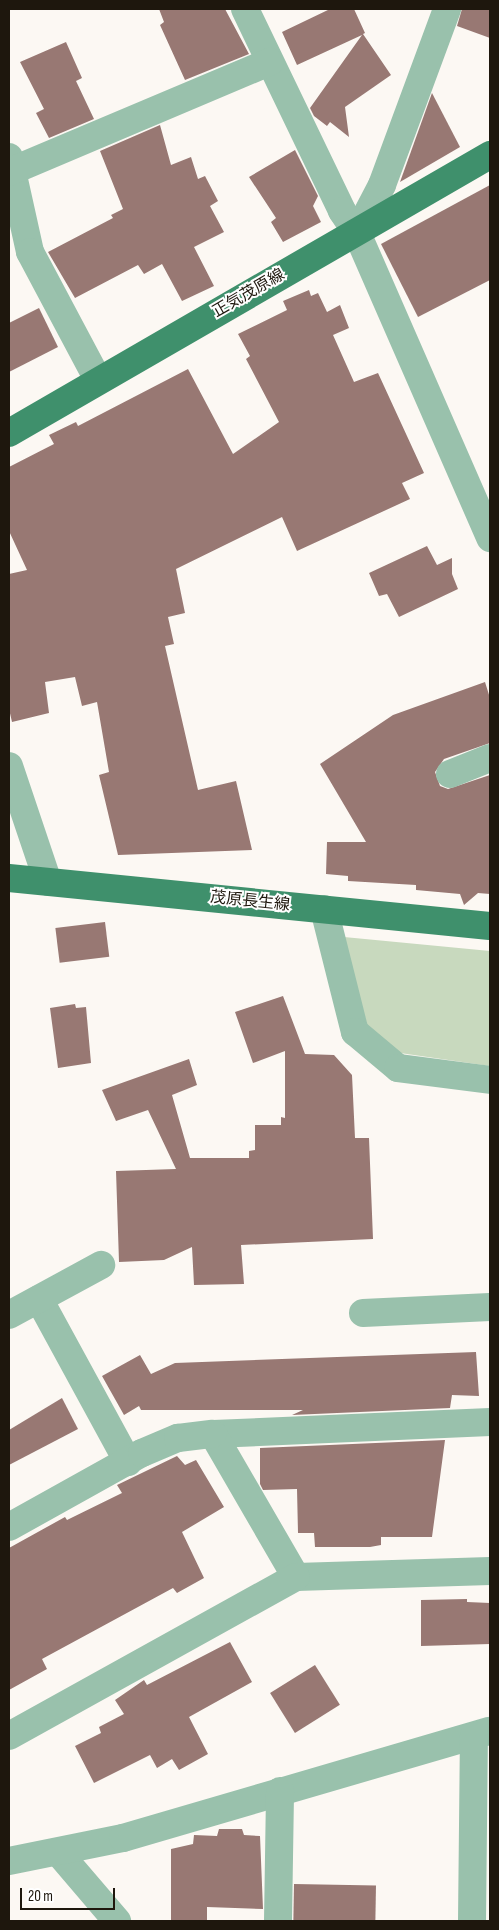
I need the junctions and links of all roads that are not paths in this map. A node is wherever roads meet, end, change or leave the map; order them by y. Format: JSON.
{"nodes":[{"id":1,"x":245,"y":9,"type":"edge"},
{"id":2,"x":447,"y":9,"type":"edge"},
{"id":3,"x":270,"y":62,"type":"junction"},
{"id":4,"x":490,"y":155,"type":"edge"},
{"id":5,"x":10,"y":167,"type":"edge"},
{"id":6,"x":357,"y":233,"type":"junction"},
{"id":7,"x":98,"y":380,"type":"junction"},
{"id":8,"x":9,"y":433,"type":"edge"},
{"id":9,"x":490,"y":538,"type":"edge"},
{"id":10,"x":490,"y":758,"type":"edge"},
{"id":11,"x":9,"y":766,"type":"edge"},
{"id":12,"x":450,"y":774,"type":"dead end"},
{"id":13,"x":9,"y":878,"type":"edge"},
{"id":14,"x":48,"y":882,"type":"junction"},
{"id":15,"x":324,"y":909,"type":"junction"},
{"id":16,"x":490,"y":926,"type":"edge"},
{"id":17,"x":490,"y":1080,"type":"edge"},
{"id":18,"x":101,"y":1266,"type":"dead end"},
{"id":19,"x":40,"y":1298,"type":"junction"},
{"id":20,"x":490,"y":1307,"type":"edge"},
{"id":21,"x":363,"y":1313,"type":"dead end"},
{"id":22,"x":9,"y":1315,"type":"edge"},
{"id":23,"x":490,"y":1422,"type":"edge"},
{"id":24,"x":214,"y":1434,"type":"junction"},
{"id":25,"x":128,"y":1462,"type":"junction"},
{"id":26,"x":9,"y":1527,"type":"edge"},
{"id":27,"x":490,"y":1571,"type":"edge"},
{"id":28,"x":296,"y":1577,"type":"junction"},
{"id":29,"x":482,"y":1734,"type":"edge"},
{"id":30,"x":9,"y":1736,"type":"edge"},
{"id":31,"x":280,"y":1791,"type":"junction"},
{"id":32,"x":58,"y":1852,"type":"junction"},
{"id":33,"x":9,"y":1861,"type":"edge"},
{"id":34,"x":117,"y":1921,"type":"edge"},
{"id":35,"x":278,"y":1921,"type":"edge"},
{"id":36,"x":472,"y":1921,"type":"edge"}],
"edges":[{"from":1,"to":3,"type":"street"},
{"from":2,"to":6,"type":"street"},
{"from":3,"to":5,"type":"street"},
{"from":3,"to":6,"type":"street"},
{"from":4,"to":6,"type":"main road","name":"正気茂原線"},
{"from":5,"to":7,"type":"street"},
{"from":6,"to":7,"type":"main road","name":"正気茂原線"},
{"from":6,"to":9,"type":"street"},
{"from":7,"to":8,"type":"main road","name":"正気茂原線"},
{"from":10,"to":12,"type":"street"},
{"from":11,"to":14,"type":"street"},
{"from":13,"to":14,"type":"main road","name":"茂原長生線"},
{"from":14,"to":15,"type":"main road","name":"茂原長生線"},
{"from":15,"to":16,"type":"main road","name":"茂原長生線"},
{"from":15,"to":17,"type":"street"},
{"from":18,"to":19,"type":"street"},
{"from":19,"to":22,"type":"street"},
{"from":19,"to":25,"type":"street"},
{"from":20,"to":21,"type":"street"},
{"from":23,"to":24,"type":"street"},
{"from":24,"to":25,"type":"street"},
{"from":24,"to":28,"type":"street"},
{"from":25,"to":26,"type":"street"},
{"from":27,"to":28,"type":"street"},
{"from":28,"to":30,"type":"street"},
{"from":29,"to":31,"type":"street"},
{"from":29,"to":36,"type":"street"},
{"from":31,"to":32,"type":"street"},
{"from":31,"to":35,"type":"street"},
{"from":32,"to":33,"type":"street"},
{"from":32,"to":34,"type":"street"}]}
